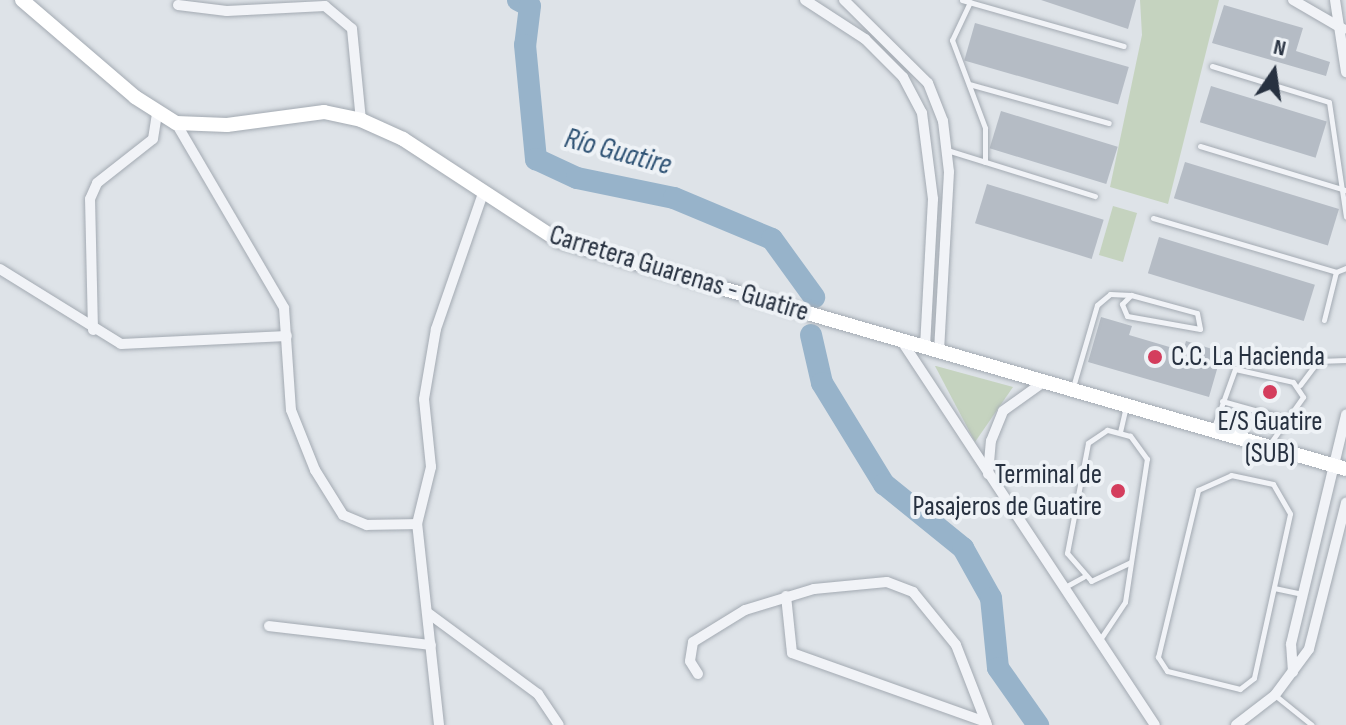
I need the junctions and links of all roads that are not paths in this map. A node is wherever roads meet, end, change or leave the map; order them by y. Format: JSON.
{"nodes":[{"id":1,"x":22,"y":0,"type":"edge"},
{"id":2,"x":805,"y":0,"type":"edge"},
{"id":3,"x":844,"y":0,"type":"edge"},
{"id":4,"x":962,"y":0,"type":"edge"},
{"id":5,"x":1293,"y":0,"type":"edge"},
{"id":6,"x":1335,"y":0,"type":"edge"},
{"id":7,"x":970,"y":2,"type":"junction"},
{"id":8,"x":178,"y":5,"type":"dead end"},
{"id":9,"x":1343,"y":29,"type":"edge"},
{"id":10,"x":1124,"y":46,"type":"dead end"},
{"id":11,"x":1212,"y":66,"type":"dead end"},
{"id":12,"x":1346,"y":72,"type":"edge"},
{"id":13,"x":968,"y":83,"type":"junction"},
{"id":14,"x":157,"y":113,"type":"junction"},
{"id":15,"x":361,"y":120,"type":"junction"},
{"id":16,"x":176,"y":123,"type":"junction"},
{"id":17,"x":1109,"y":123,"type":"dead end"},
{"id":18,"x":1200,"y":146,"type":"dead end"},
{"id":19,"x":946,"y":150,"type":"junction"},
{"id":20,"x":985,"y":162,"type":"junction"},
{"id":21,"x":1344,"y":190,"type":"edge"},
{"id":22,"x":482,"y":196,"type":"junction"},
{"id":23,"x":1095,"y":196,"type":"dead end"},
{"id":24,"x":1346,"y":217,"type":"edge"},
{"id":25,"x":1153,"y":218,"type":"dead end"},
{"id":26,"x":1346,"y":268,"type":"edge"},
{"id":27,"x":0,"y":269,"type":"edge"},
{"id":28,"x":1336,"y":272,"type":"junction"},
{"id":29,"x":1131,"y":295,"type":"junction"},
{"id":30,"x":1324,"y":320,"type":"dead end"},
{"id":31,"x":93,"y":330,"type":"junction"},
{"id":32,"x":287,"y":336,"type":"junction"},
{"id":33,"x":901,"y":339,"type":"junction"},
{"id":34,"x":932,"y":347,"type":"junction"},
{"id":35,"x":1346,"y":360,"type":"edge"},
{"id":36,"x":1045,"y":381,"type":"junction"},
{"id":37,"x":1300,"y":385,"type":"junction"},
{"id":38,"x":1073,"y":388,"type":"junction"},
{"id":39,"x":1222,"y":401,"type":"junction"},
{"id":40,"x":1127,"y":404,"type":"junction"},
{"id":41,"x":1346,"y":415,"type":"edge"},
{"id":42,"x":1287,"y":419,"type":"junction"},
{"id":43,"x":1214,"y":427,"type":"junction"},
{"id":44,"x":1120,"y":432,"type":"junction"},
{"id":45,"x":1269,"y":445,"type":"junction"},
{"id":46,"x":1340,"y":467,"type":"edge"},
{"id":47,"x":988,"y":474,"type":"junction"},
{"id":48,"x":1346,"y":503,"type":"edge"},
{"id":49,"x":417,"y":524,"type":"junction"},
{"id":50,"x":1131,"y":562,"type":"junction"},
{"id":51,"x":1083,"y":577,"type":"junction"},
{"id":52,"x":1064,"y":587,"type":"junction"},
{"id":53,"x":1274,"y":588,"type":"junction"},
{"id":54,"x":1303,"y":594,"type":"junction"},
{"id":55,"x":786,"y":596,"type":"junction"},
{"id":56,"x":428,"y":613,"type":"junction"},
{"id":57,"x":269,"y":626,"type":"dead end"},
{"id":58,"x":1101,"y":638,"type":"junction"},
{"id":59,"x":431,"y":645,"type":"junction"},
{"id":60,"x":1293,"y":672,"type":"junction"},
{"id":61,"x":698,"y":674,"type":"dead end"},
{"id":62,"x":1275,"y":695,"type":"junction"},
{"id":63,"x":986,"y":724,"type":"edge"},
{"id":64,"x":439,"y":725,"type":"edge"},
{"id":65,"x":559,"y":725,"type":"edge"},
{"id":66,"x":1155,"y":725,"type":"edge"},
{"id":67,"x":1236,"y":725,"type":"edge"},
{"id":68,"x":1312,"y":725,"type":"edge"}],
"edges":[{"from":1,"to":14,"type":"main road","name":"Carretera Guarenas - Guatire"},
{"from":2,"to":34,"type":"street"},
{"from":3,"to":19,"type":"street"},
{"from":4,"to":7,"type":"lane"},
{"from":5,"to":9,"type":"street"},
{"from":6,"to":9,"type":"street"},
{"from":7,"to":10,"type":"lane"},
{"from":7,"to":13,"type":"lane"},
{"from":8,"to":15,"type":"street"},
{"from":9,"to":12,"type":"street"},
{"from":11,"to":21,"type":"lane"},
{"from":13,"to":17,"type":"lane"},
{"from":13,"to":20,"type":"lane"},
{"from":14,"to":16,"type":"main road","name":"Carretera Guarenas - Guatire"},
{"from":14,"to":31,"type":"street"},
{"from":15,"to":16,"type":"main road","name":"Carretera Guarenas - Guatire"},
{"from":15,"to":22,"type":"main road","name":"Carretera Guarenas - Guatire"},
{"from":16,"to":32,"type":"street"},
{"from":18,"to":21,"type":"lane"},
{"from":19,"to":20,"type":"lane"},
{"from":19,"to":34,"type":"street"},
{"from":20,"to":23,"type":"lane"},
{"from":21,"to":24,"type":"lane"},
{"from":22,"to":33,"type":"main road","name":"Carretera Guarenas - Guatire"},
{"from":22,"to":49,"type":"street"},
{"from":25,"to":28,"type":"lane"},
{"from":26,"to":28,"type":"lane"},
{"from":27,"to":31,"type":"street"},
{"from":28,"to":30,"type":"lane"},
{"from":29,"to":29,"type":"lane"},
{"from":29,"to":38,"type":"lane"},
{"from":31,"to":32,"type":"street"},
{"from":32,"to":49,"type":"street"},
{"from":33,"to":34,"type":"main road","name":"Carretera Guarenas - Guatire"},
{"from":33,"to":47,"type":"street"},
{"from":34,"to":36,"type":"main road","name":"Carretera Guarenas - Guatire"},
{"from":35,"to":37,"type":"lane"},
{"from":36,"to":38,"type":"main road","name":"Carretera Guarenas - Guatire"},
{"from":36,"to":47,"type":"street"},
{"from":37,"to":39,"type":"lane"},
{"from":37,"to":42,"type":"lane"},
{"from":38,"to":40,"type":"main road","name":"Carretera Guarenas - Guatire"},
{"from":39,"to":42,"type":"lane"},
{"from":39,"to":43,"type":"lane"},
{"from":40,"to":43,"type":"main road","name":"Carretera Guarenas - Guatire"},
{"from":40,"to":44,"type":"lane"},
{"from":41,"to":46,"type":"street"},
{"from":42,"to":45,"type":"lane"},
{"from":43,"to":45,"type":"main road","name":"Carretera Guarenas - Guatire"},
{"from":44,"to":50,"type":"lane"},
{"from":44,"to":51,"type":"lane"},
{"from":45,"to":46,"type":"main road","name":"Carretera Guarenas - Guatire"},
{"from":46,"to":54,"type":"street"},
{"from":47,"to":52,"type":"street"},
{"from":48,"to":60,"type":"street"},
{"from":49,"to":56,"type":"street"},
{"from":50,"to":51,"type":"lane"},
{"from":50,"to":58,"type":"lane"},
{"from":51,"to":52,"type":"lane"},
{"from":52,"to":58,"type":"street"},
{"from":53,"to":53,"type":"lane"},
{"from":53,"to":54,"type":"lane"},
{"from":54,"to":60,"type":"street"},
{"from":55,"to":61,"type":"street"},
{"from":55,"to":63,"type":"street"},
{"from":55,"to":63,"type":"street"},
{"from":56,"to":59,"type":"street"},
{"from":56,"to":65,"type":"street"},
{"from":57,"to":59,"type":"street"},
{"from":58,"to":66,"type":"street"},
{"from":59,"to":64,"type":"street"},
{"from":60,"to":62,"type":"street"},
{"from":62,"to":67,"type":"street"},
{"from":62,"to":68,"type":"lane"}]}
